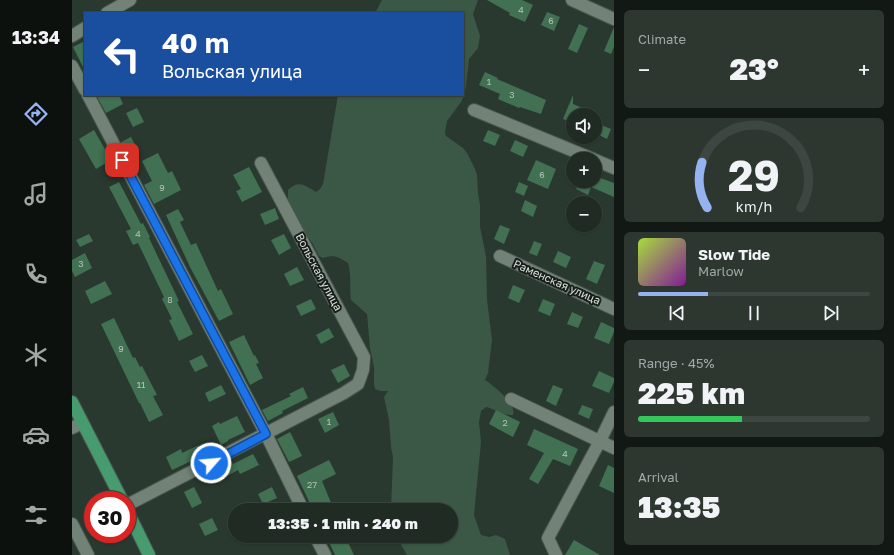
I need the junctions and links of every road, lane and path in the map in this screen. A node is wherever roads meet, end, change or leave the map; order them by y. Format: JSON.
{"nodes":[{"id":1,"x":130,"y":0,"type":"edge"},
{"id":2,"x":572,"y":0,"type":"edge"},
{"id":3,"x":109,"y":12,"type":"edge"},
{"id":4,"x":614,"y":19,"type":"edge"},
{"id":5,"x":84,"y":29,"type":"edge"},
{"id":6,"x":72,"y":36,"type":"edge"},
{"id":7,"x":72,"y":66,"type":"edge"},
{"id":8,"x":84,"y":88,"type":"edge"},
{"id":9,"x":89,"y":96,"type":"edge"},
{"id":10,"x":474,"y":110,"type":"dead end"},
{"id":11,"x":577,"y":152,"type":"edge"},
{"id":12,"x":261,"y":162,"type":"dead end"},
{"id":13,"x":602,"y":163,"type":"edge"},
{"id":14,"x":614,"y":168,"type":"edge"},
{"id":15,"x":500,"y":256,"type":"dead end"},
{"id":16,"x":614,"y":308,"type":"edge"},
{"id":17,"x":511,"y":399,"type":"dead end"},
{"id":18,"x":72,"y":402,"type":"edge"},
{"id":19,"x":614,"y":412,"type":"edge"},
{"id":20,"x":77,"y":425,"type":"edge"},
{"id":21,"x":266,"y":434,"type":"junction"},
{"id":22,"x":600,"y":441,"type":"junction"},
{"id":23,"x":614,"y":448,"type":"edge"},
{"id":24,"x":117,"y":491,"type":"edge"},
{"id":25,"x":136,"y":500,"type":"edge"},
{"id":26,"x":300,"y":503,"type":"edge"},
{"id":27,"x":72,"y":524,"type":"edge"},
{"id":28,"x":136,"y":528,"type":"edge"},
{"id":29,"x":319,"y":543,"type":"edge"},
{"id":30,"x":88,"y":555,"type":"edge"},
{"id":31,"x":149,"y":555,"type":"edge"},
{"id":32,"x":325,"y":555,"type":"edge"},
{"id":33,"x":556,"y":555,"type":"edge"}],
"edges":[{"from":1,"to":3,"type":"street"},
{"from":2,"to":4,"type":"street"},
{"from":5,"to":6,"type":"street"},
{"from":7,"to":8,"type":"street"},
{"from":9,"to":21,"type":"street"},
{"from":10,"to":11,"type":"street"},
{"from":12,"to":21,"type":"street","name":"Вольская улица"},
{"from":13,"to":14,"type":"street"},
{"from":15,"to":16,"type":"street","name":"Раменская улица"},
{"from":17,"to":22,"type":"street"},
{"from":18,"to":20,"type":"main road"},
{"from":19,"to":22,"type":"street"},
{"from":20,"to":24,"type":"main road"},
{"from":21,"to":25,"type":"street"},
{"from":21,"to":26,"type":"street"},
{"from":22,"to":23,"type":"street"},
{"from":22,"to":33,"type":"street"},
{"from":27,"to":30,"type":"street"},
{"from":28,"to":31,"type":"main road"},
{"from":29,"to":32,"type":"street"}]}
